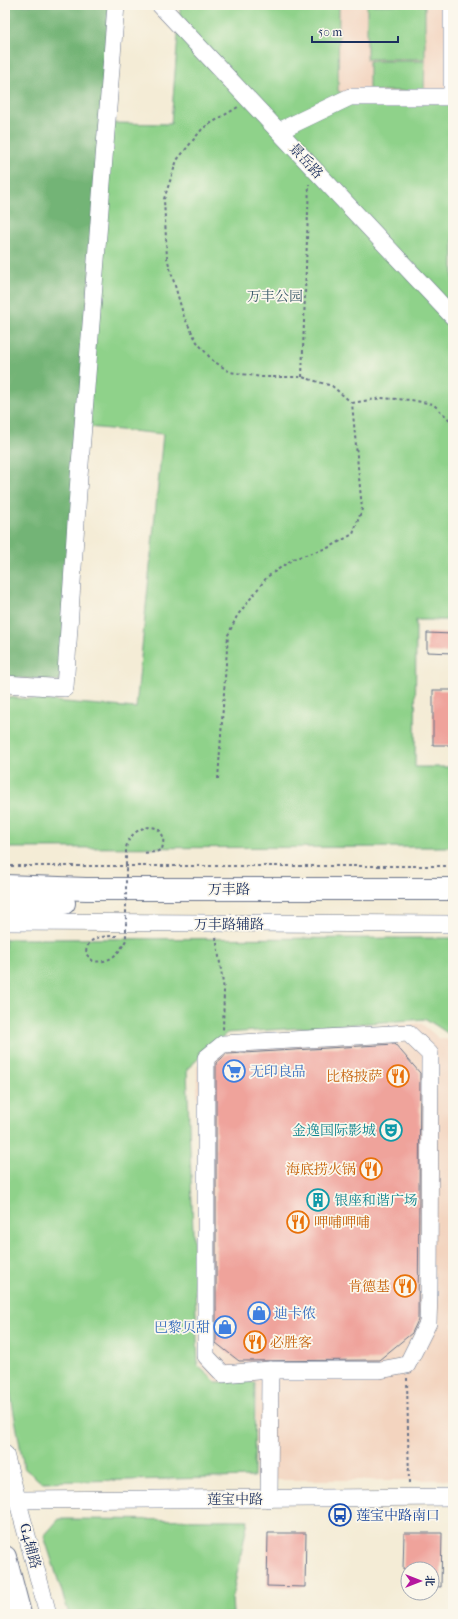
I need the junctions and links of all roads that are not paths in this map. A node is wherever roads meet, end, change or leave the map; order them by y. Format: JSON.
{"nodes":[{"id":1,"x":116,"y":5,"type":"edge"},
{"id":2,"x":160,"y":5,"type":"edge"},
{"id":3,"x":452,"y":5,"type":"edge"},
{"id":4,"x":279,"y":131,"type":"junction"},
{"id":5,"x":453,"y":316,"type":"edge"},
{"id":6,"x":5,"y":684,"type":"edge"},
{"id":7,"x":5,"y":886,"type":"edge"},
{"id":8,"x":453,"y":889,"type":"edge"},
{"id":9,"x":453,"y":902,"type":"edge"},
{"id":10,"x":5,"y":903,"type":"edge"},
{"id":11,"x":5,"y":922,"type":"edge"},
{"id":12,"x":453,"y":924,"type":"edge"},
{"id":13,"x":270,"y":1370,"type":"junction"},
{"id":14,"x":5,"y":1454,"type":"edge"},
{"id":15,"x":453,"y":1497,"type":"edge"},
{"id":16,"x":269,"y":1499,"type":"junction"},
{"id":17,"x":17,"y":1500,"type":"junction"},
{"id":18,"x":5,"y":1557,"type":"edge"},
{"id":19,"x":20,"y":1614,"type":"edge"},
{"id":20,"x":48,"y":1614,"type":"edge"}],
"edges":[{"from":1,"to":6,"type":"street"},
{"from":2,"to":4,"type":"street","name":"景岳路"},
{"from":3,"to":4,"type":"street"},
{"from":4,"to":5,"type":"street","name":"景岳路"},
{"from":7,"to":8,"type":"main road","name":"万丰路"},
{"from":9,"to":10,"type":"main road","name":"万丰路"},
{"from":11,"to":12,"type":"street","name":"万丰路辅路"},
{"from":13,"to":13,"type":"street"},
{"from":13,"to":16,"type":"street"},
{"from":14,"to":17,"type":"street","name":"G4辅路"},
{"from":15,"to":16,"type":"street","name":"莲宝中路"},
{"from":16,"to":17,"type":"street","name":"莲宝中路"},
{"from":17,"to":20,"type":"street","name":"G4辅路"},
{"from":18,"to":19,"type":"main road"}]}
